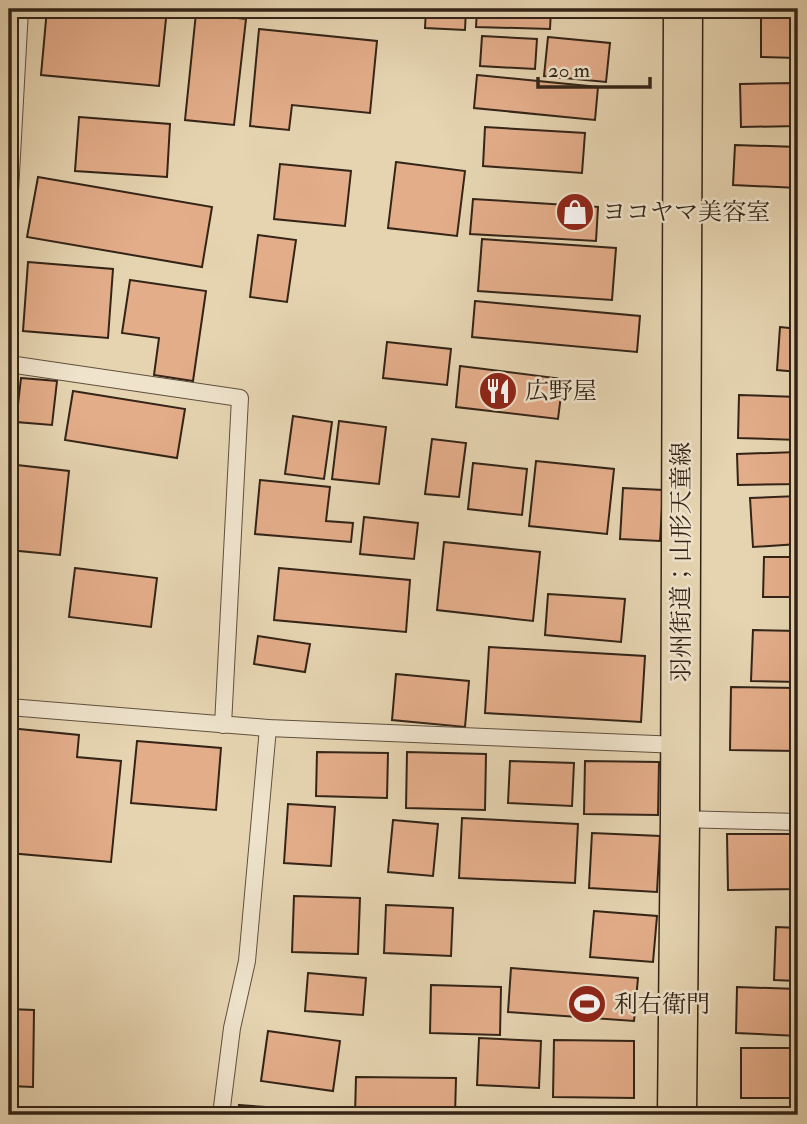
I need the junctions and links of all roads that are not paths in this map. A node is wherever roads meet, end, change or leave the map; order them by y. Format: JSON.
{"nodes":[{"id":1,"x":20,"y":9,"type":"edge"},
{"id":2,"x":683,"y":9,"type":"edge"},
{"id":3,"x":11,"y":116,"type":"edge"},
{"id":4,"x":9,"y":210,"type":"edge"},
{"id":5,"x":9,"y":364,"type":"edge"},
{"id":6,"x":9,"y":707,"type":"edge"},
{"id":7,"x":223,"y":725,"type":"junction"},
{"id":8,"x":268,"y":728,"type":"junction"},
{"id":9,"x":681,"y":744,"type":"junction"},
{"id":10,"x":681,"y":820,"type":"junction"},
{"id":11,"x":798,"y":822,"type":"edge"},
{"id":12,"x":221,"y":1115,"type":"edge"},
{"id":13,"x":677,"y":1115,"type":"edge"}],
"edges":[{"from":1,"to":3,"type":"lane"},
{"from":2,"to":9,"type":"main road","name":"羽州街道；山形天童線"},
{"from":3,"to":4,"type":"lane"},
{"from":5,"to":7,"type":"lane"},
{"from":6,"to":7,"type":"lane"},
{"from":7,"to":8,"type":"lane"},
{"from":8,"to":9,"type":"lane"},
{"from":8,"to":12,"type":"lane"},
{"from":9,"to":10,"type":"main road","name":"羽州街道；山形天童線"},
{"from":10,"to":11,"type":"lane"},
{"from":10,"to":13,"type":"main road","name":"羽州街道；山形天童線"}]}
